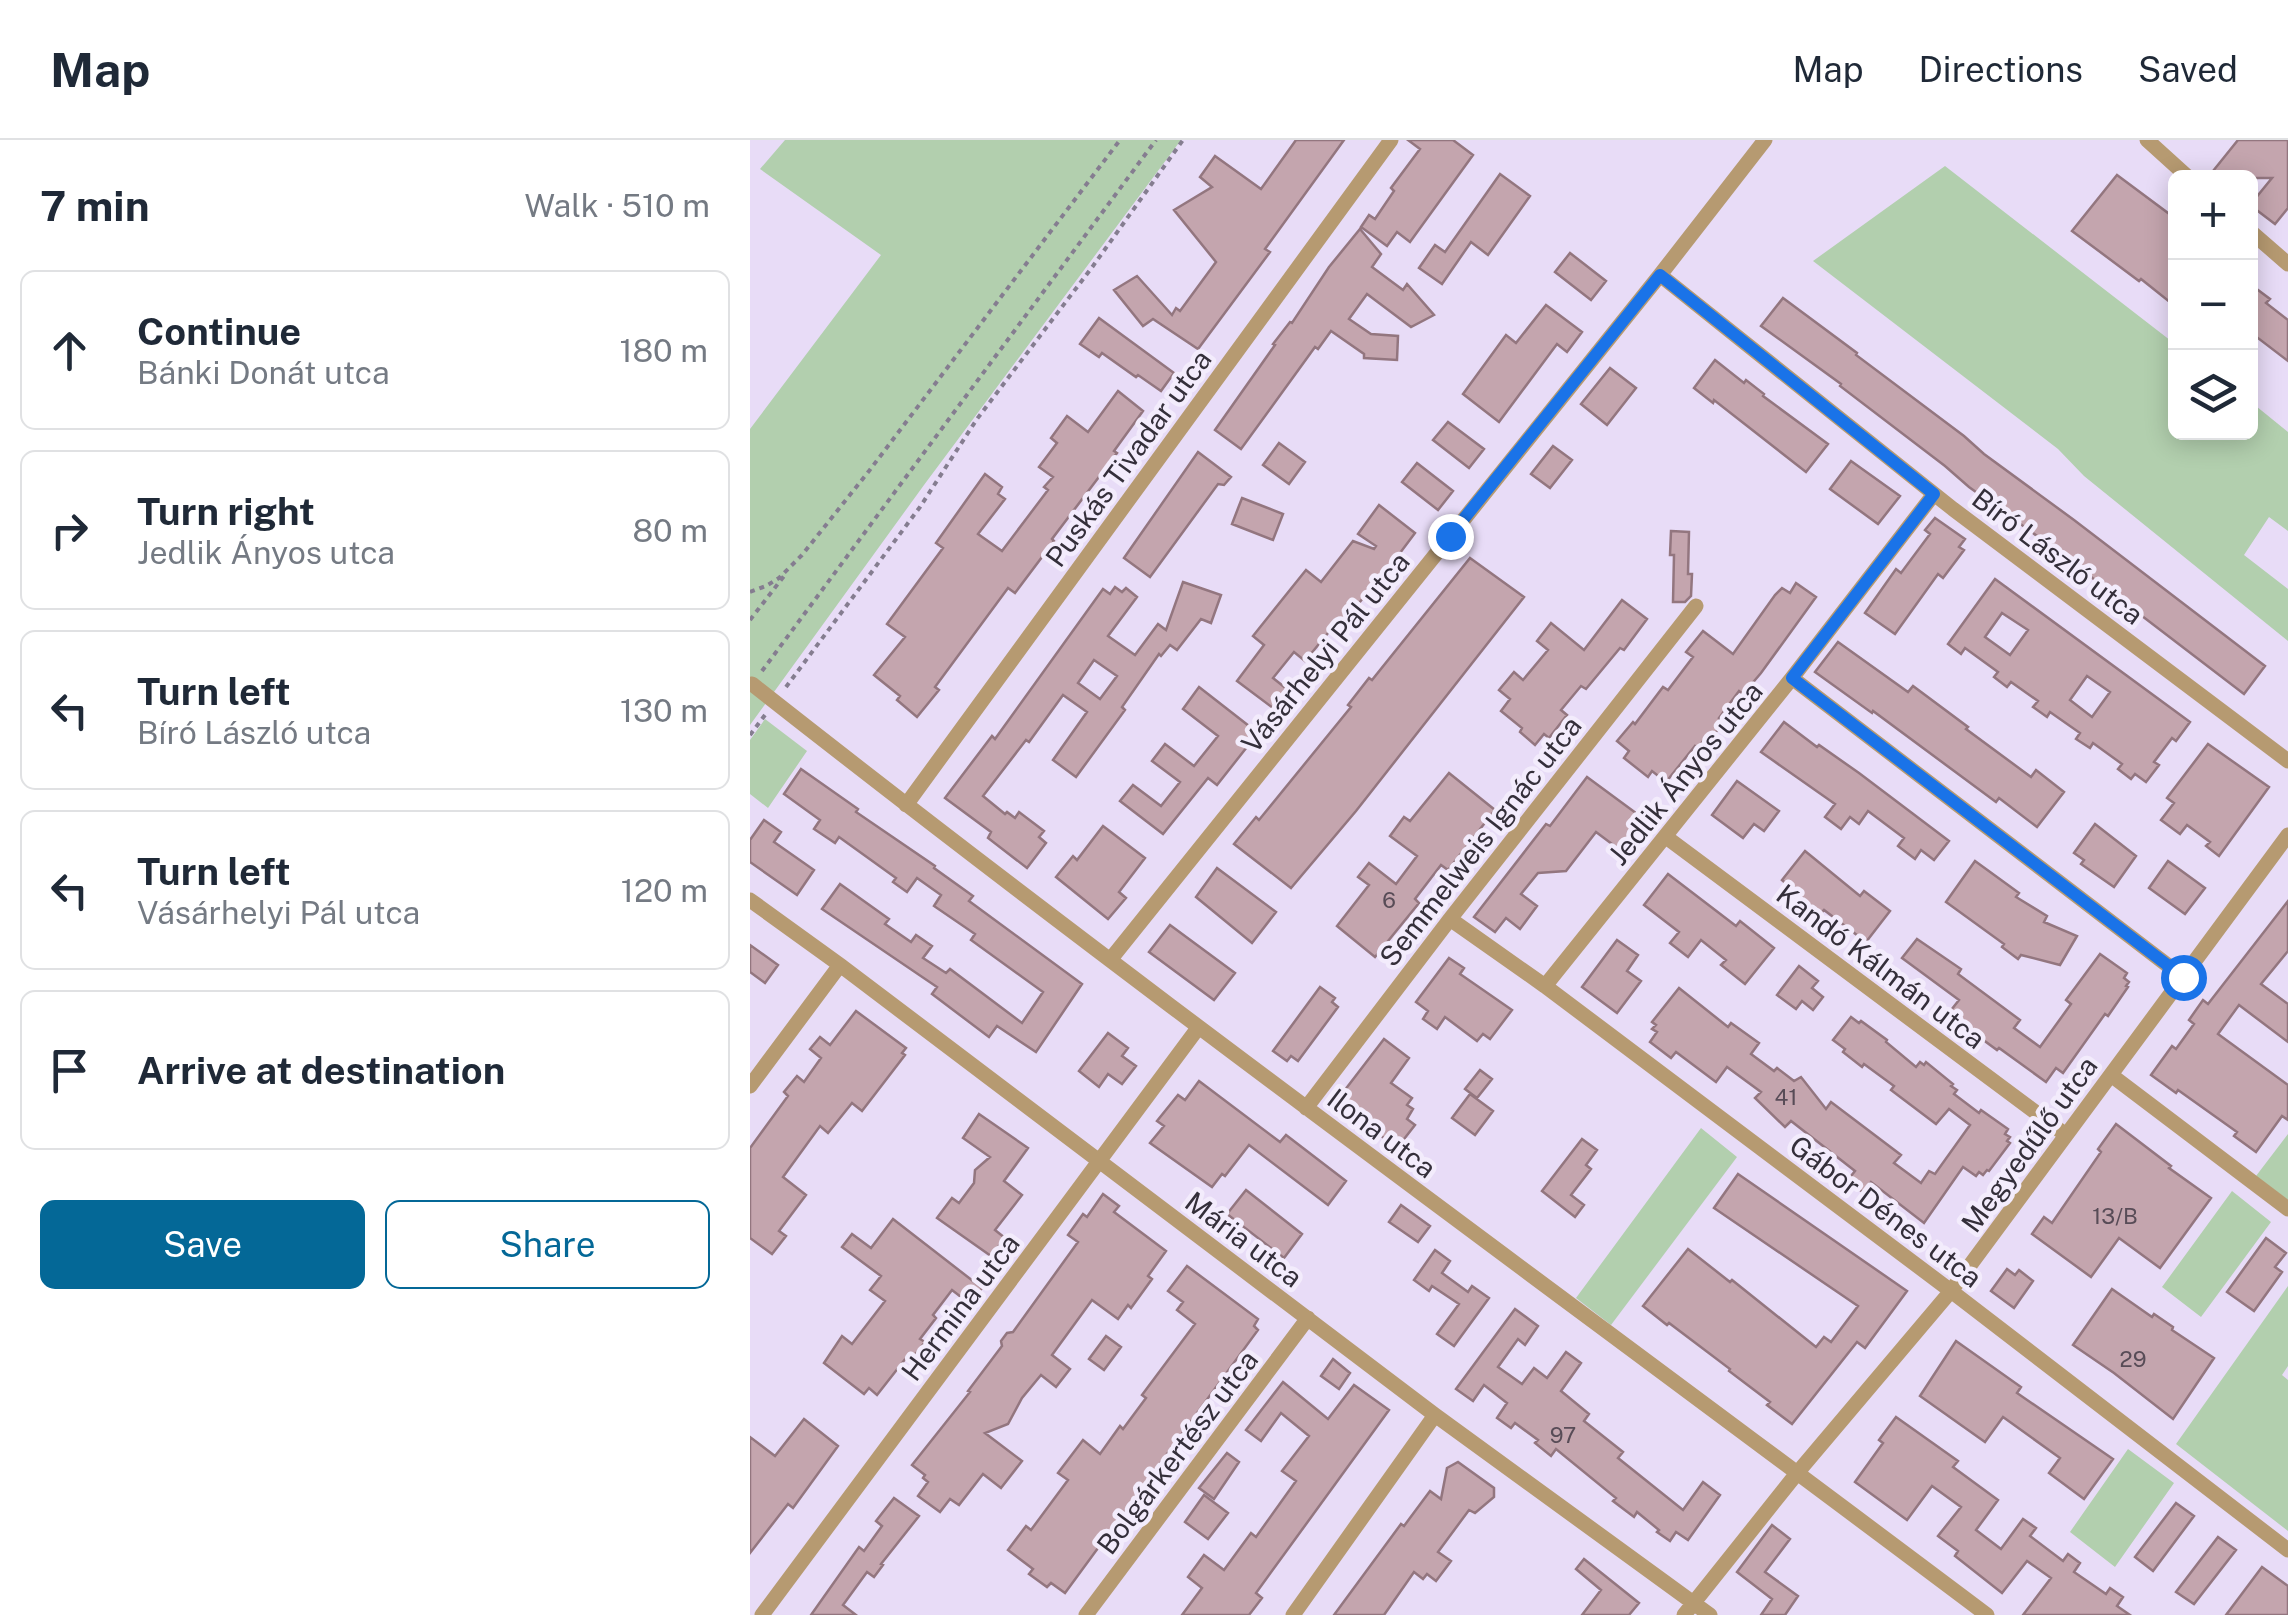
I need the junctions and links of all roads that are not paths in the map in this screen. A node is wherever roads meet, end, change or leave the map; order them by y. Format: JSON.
{"nodes":[{"id":1,"x":1391,"y":140,"type":"edge"},
{"id":2,"x":1765,"y":140,"type":"edge"},
{"id":3,"x":2147,"y":140,"type":"edge"},
{"id":4,"x":2180,"y":170,"type":"edge"},
{"id":5,"x":2258,"y":238,"type":"edge"},
{"id":6,"x":2288,"y":264,"type":"edge"},
{"id":7,"x":1660,"y":275,"type":"junction"},
{"id":8,"x":1934,"y":494,"type":"junction"},
{"id":9,"x":1696,"y":606,"type":"dead end"},
{"id":10,"x":1792,"y":678,"type":"junction"},
{"id":11,"x":752,"y":684,"type":"road end"},
{"id":12,"x":2288,"y":761,"type":"edge"},
{"id":13,"x":906,"y":805,"type":"junction"},
{"id":14,"x":2288,"y":835,"type":"edge"},
{"id":15,"x":1666,"y":837,"type":"junction"},
{"id":16,"x":750,"y":900,"type":"edge"},
{"id":17,"x":1450,"y":919,"type":"junction"},
{"id":18,"x":1110,"y":960,"type":"junction"},
{"id":19,"x":840,"y":965,"type":"junction"},
{"id":20,"x":2183,"y":977,"type":"junction"},
{"id":21,"x":1546,"y":986,"type":"junction"},
{"id":22,"x":1198,"y":1028,"type":"junction"},
{"id":23,"x":2110,"y":1075,"type":"junction"},
{"id":24,"x":750,"y":1086,"type":"edge"},
{"id":25,"x":1306,"y":1108,"type":"junction"},
{"id":26,"x":2066,"y":1134,"type":"junction"},
{"id":27,"x":1099,"y":1162,"type":"junction"},
{"id":28,"x":2288,"y":1210,"type":"edge"},
{"id":29,"x":1951,"y":1291,"type":"junction"},
{"id":30,"x":1308,"y":1318,"type":"junction"},
{"id":31,"x":1435,"y":1415,"type":"junction"},
{"id":32,"x":1798,"y":1472,"type":"junction"},
{"id":33,"x":2288,"y":1550,"type":"edge"},
{"id":34,"x":1688,"y":1609,"type":"edge"},
{"id":35,"x":762,"y":1615,"type":"edge"},
{"id":36,"x":1086,"y":1615,"type":"edge"},
{"id":37,"x":1293,"y":1615,"type":"edge"},
{"id":38,"x":1710,"y":1615,"type":"edge"},
{"id":39,"x":1987,"y":1615,"type":"edge"}],
"edges":[{"from":1,"to":13,"type":"street","name":"Puskás Tivadar utca"},
{"from":2,"to":7,"type":"street","name":"Vásárhelyi Pál utca"},
{"from":3,"to":4,"type":"street"},
{"from":5,"to":6,"type":"street"},
{"from":7,"to":8,"type":"street","name":"Bíró László utca"},
{"from":7,"to":18,"type":"street","name":"Vásárhelyi Pál utca"},
{"from":8,"to":10,"type":"street","name":"Jedlik Ányos utca"},
{"from":8,"to":12,"type":"street","name":"Bíró László utca"},
{"from":9,"to":17,"type":"street","name":"Semmelweis Ignác utca"},
{"from":10,"to":15,"type":"street","name":"Jedlik Ányos utca"},
{"from":10,"to":20,"type":"street"},
{"from":11,"to":13,"type":"street","name":"Ilona utca"},
{"from":13,"to":18,"type":"street","name":"Ilona utca"},
{"from":14,"to":20,"type":"street","name":"Megyedűlő utca"},
{"from":15,"to":21,"type":"street","name":"Jedlik Ányos utca"},
{"from":15,"to":26,"type":"street","name":"Kandó Kálmán utca"},
{"from":16,"to":19,"type":"street","name":"Mária utca"},
{"from":17,"to":21,"type":"street","name":"Gábor Dénes utca"},
{"from":17,"to":25,"type":"street","name":"Semmelweis Ignác utca"},
{"from":18,"to":22,"type":"street","name":"Ilona utca"},
{"from":19,"to":24,"type":"street"},
{"from":19,"to":27,"type":"street","name":"Mária utca"},
{"from":20,"to":23,"type":"street","name":"Megyedűlő utca"},
{"from":21,"to":29,"type":"street","name":"Gábor Dénes utca"},
{"from":22,"to":25,"type":"street","name":"Ilona utca"},
{"from":22,"to":27,"type":"street","name":"Hermina utca"},
{"from":23,"to":26,"type":"street","name":"Megyedűlő utca"},
{"from":23,"to":28,"type":"street"},
{"from":25,"to":32,"type":"street","name":"Ilona utca"},
{"from":26,"to":29,"type":"street","name":"Megyedűlő utca"},
{"from":27,"to":30,"type":"street","name":"Mária utca"},
{"from":27,"to":35,"type":"street","name":"Hermina utca"},
{"from":29,"to":32,"type":"street","name":"Megyedűlő utca"},
{"from":29,"to":33,"type":"street","name":"Gábor Dénes utca"},
{"from":30,"to":31,"type":"street","name":"Mária utca"},
{"from":30,"to":36,"type":"street","name":"Bolgárkertész utca"},
{"from":31,"to":34,"type":"street","name":"Mária utca"},
{"from":31,"to":37,"type":"street"},
{"from":32,"to":34,"type":"street","name":"Megyedűlő utca"},
{"from":32,"to":39,"type":"street","name":"Ilona utca"},
{"from":34,"to":38,"type":"street","name":"Mária utca"}]}
